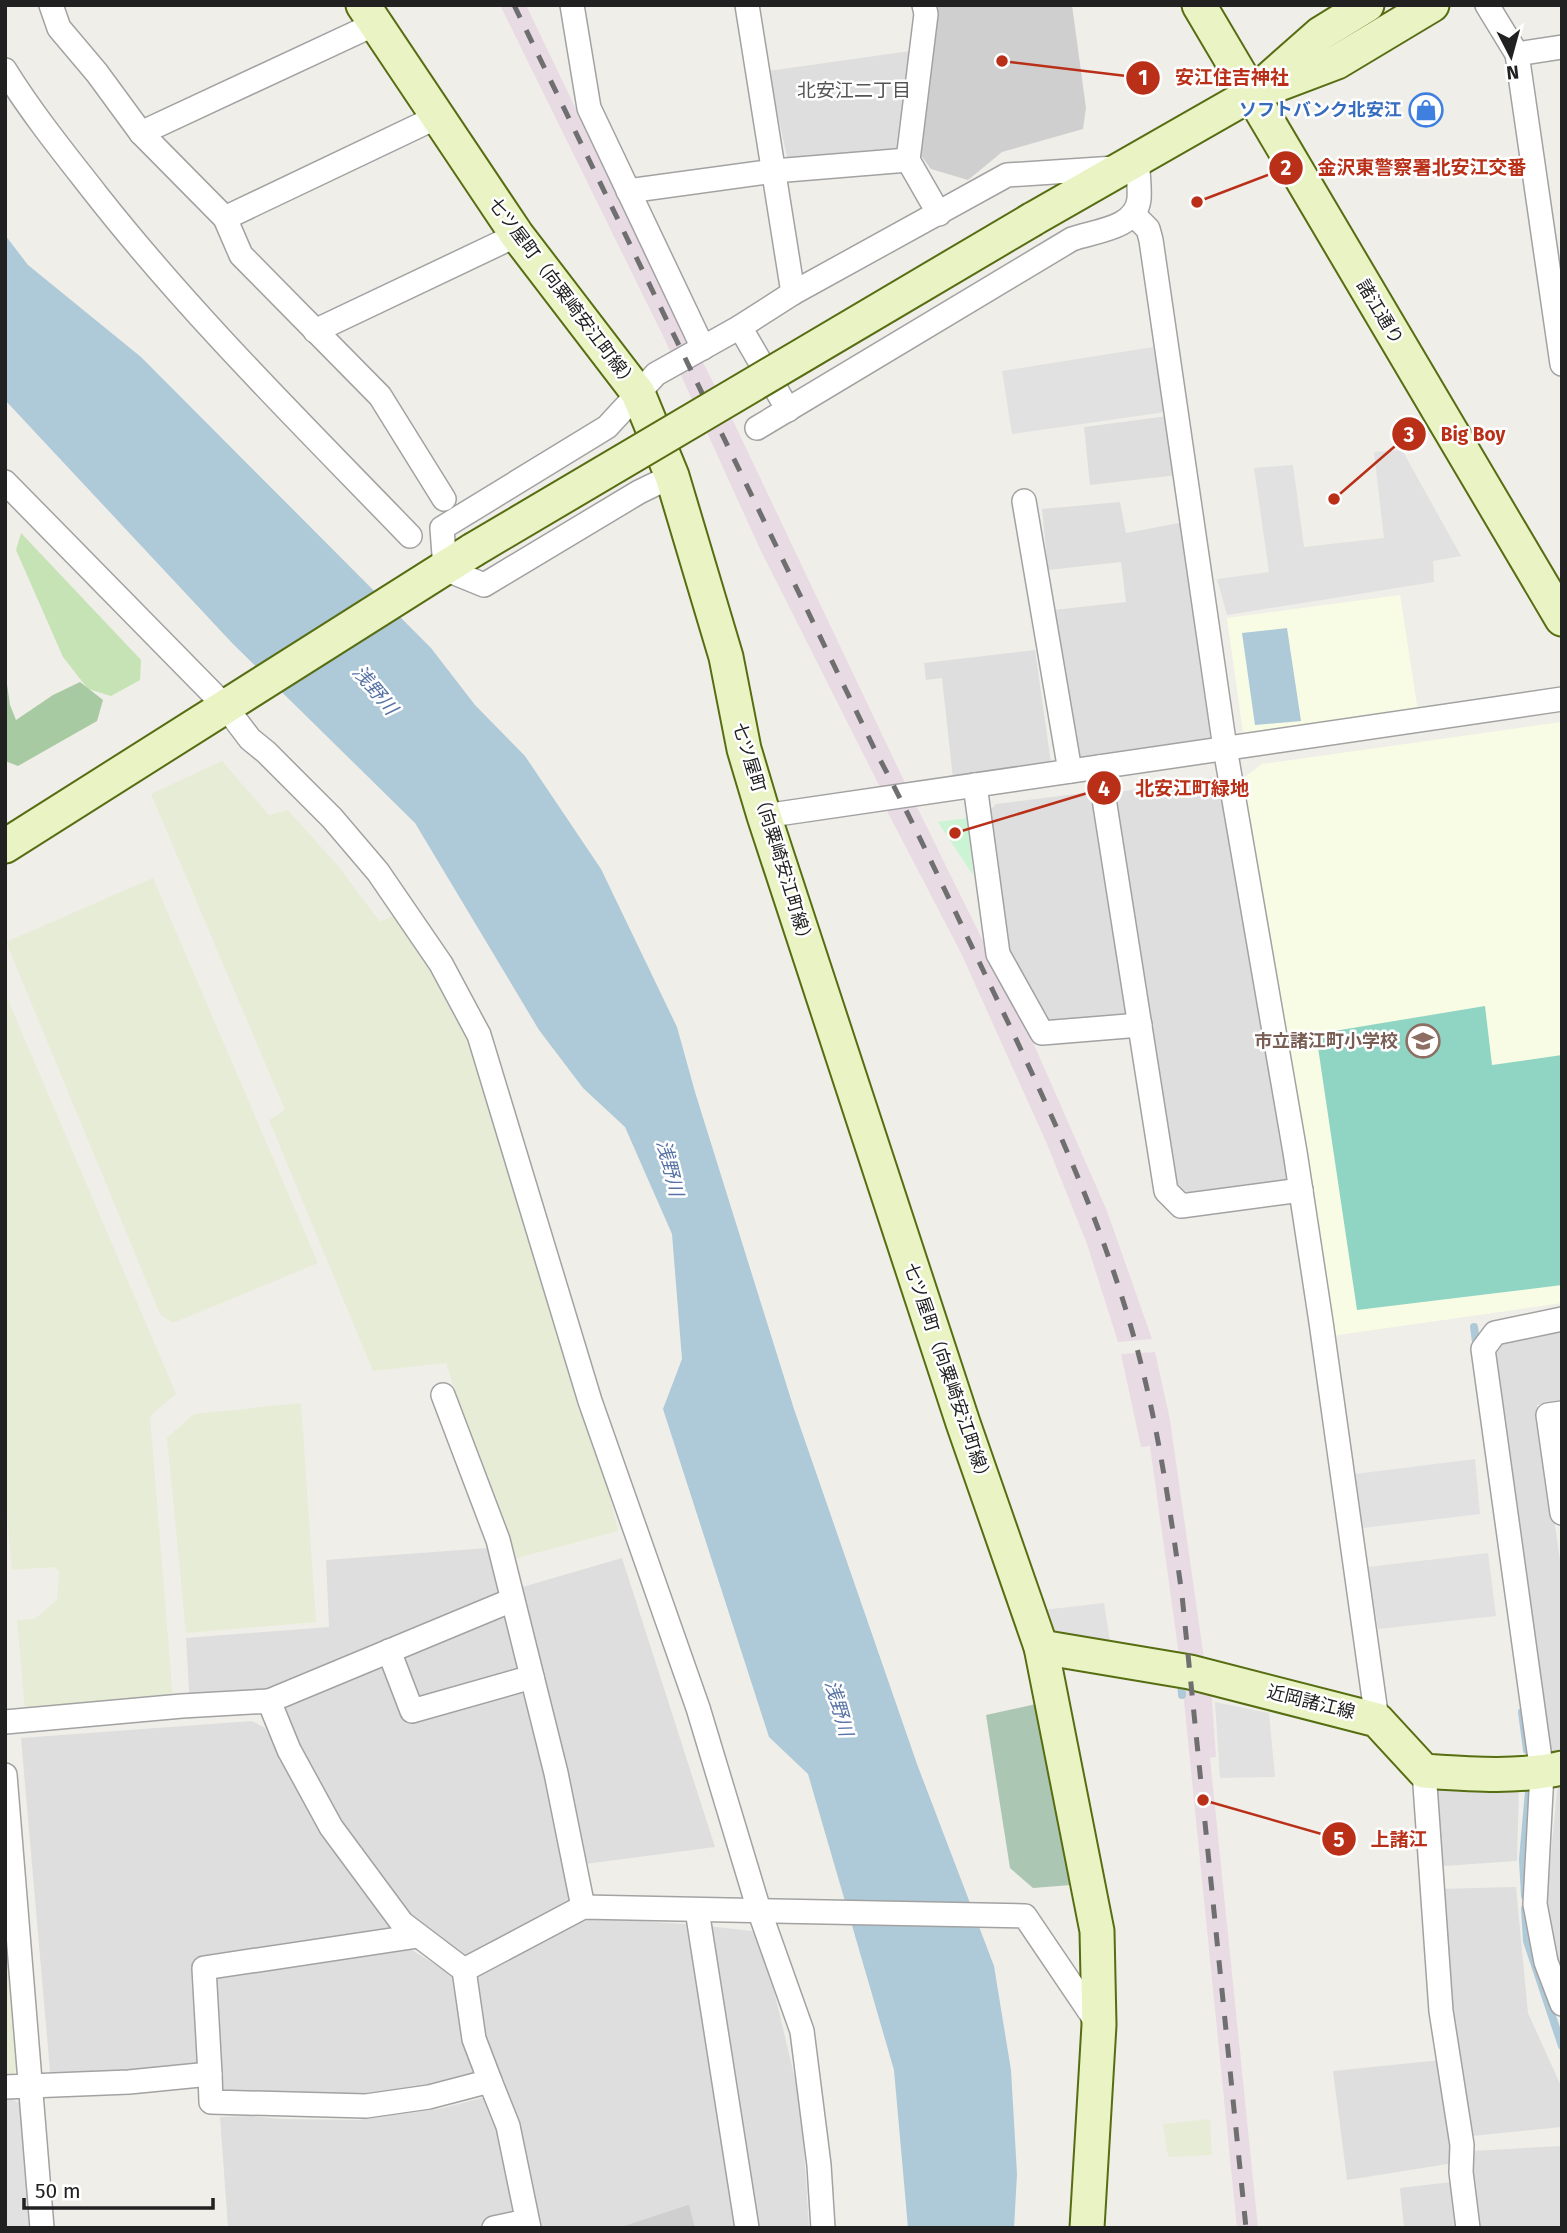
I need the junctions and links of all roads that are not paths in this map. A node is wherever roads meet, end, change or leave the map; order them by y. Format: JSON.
{"nodes":[{"id":1,"x":51,"y":5,"type":"edge"},
{"id":2,"x":572,"y":5,"type":"edge"},
{"id":3,"x":747,"y":5,"type":"edge"},
{"id":4,"x":924,"y":5,"type":"edge"},
{"id":5,"x":1199,"y":5,"type":"edge"},
{"id":6,"x":1367,"y":5,"type":"edge"},
{"id":7,"x":1432,"y":5,"type":"edge"},
{"id":8,"x":1487,"y":5,"type":"edge"},
{"id":9,"x":369,"y":14,"type":"edge"},
{"id":10,"x":1562,"y":47,"type":"edge"},
{"id":11,"x":1517,"y":54,"type":"junction"},
{"id":12,"x":5,"y":70,"type":"edge"},
{"id":13,"x":1250,"y":95,"type":"junction"},
{"id":14,"x":438,"y":117,"type":"junction"},
{"id":15,"x":141,"y":133,"type":"junction"},
{"id":16,"x":908,"y":160,"type":"junction"},
{"id":17,"x":1130,"y":164,"type":"junction"},
{"id":18,"x":774,"y":171,"type":"junction"},
{"id":19,"x":628,"y":191,"type":"junction"},
{"id":20,"x":940,"y":214,"type":"junction"},
{"id":21,"x":1133,"y":214,"type":"junction"},
{"id":22,"x":225,"y":218,"type":"junction"},
{"id":23,"x":517,"y":235,"type":"junction"},
{"id":24,"x":793,"y":293,"type":"junction"},
{"id":25,"x":740,"y":327,"type":"junction"},
{"id":26,"x":315,"y":331,"type":"junction"},
{"id":27,"x":703,"y":348,"type":"junction"},
{"id":28,"x":1562,"y":364,"type":"edge"},
{"id":29,"x":638,"y":393,"type":"junction"},
{"id":30,"x":788,"y":410,"type":"junction"},
{"id":31,"x":757,"y":428,"type":"dead end"},
{"id":32,"x":672,"y":476,"type":"junction"},
{"id":33,"x":5,"y":482,"type":"edge"},
{"id":34,"x":444,"y":499,"type":"dead end"},
{"id":35,"x":1024,"y":501,"type":"dead end"},
{"id":36,"x":410,"y":536,"type":"dead end"},
{"id":37,"x":439,"y":573,"type":"junction"},
{"id":38,"x":1562,"y":619,"type":"edge"},
{"id":39,"x":1562,"y":699,"type":"edge"},
{"id":40,"x":231,"y":702,"type":"junction"},
{"id":41,"x":1225,"y":748,"type":"junction"},
{"id":42,"x":1099,"y":767,"type":"junction"},
{"id":43,"x":1070,"y":771,"type":"junction"},
{"id":44,"x":975,"y":785,"type":"junction"},
{"id":45,"x":764,"y":816,"type":"junction"},
{"id":46,"x":5,"y":846,"type":"edge"},
{"id":47,"x":1140,"y":1025,"type":"junction"},
{"id":48,"x":1301,"y":1191,"type":"junction"},
{"id":49,"x":1562,"y":1319,"type":"edge"},
{"id":50,"x":443,"y":1395,"type":"dead end"},
{"id":51,"x":1562,"y":1413,"type":"edge"},
{"id":52,"x":1562,"y":1513,"type":"edge"},
{"id":53,"x":512,"y":1600,"type":"junction"},
{"id":54,"x":1041,"y":1647,"type":"junction"},
{"id":55,"x":388,"y":1651,"type":"junction"},
{"id":56,"x":532,"y":1677,"type":"junction"},
{"id":57,"x":269,"y":1701,"type":"junction"},
{"id":58,"x":1377,"y":1720,"type":"junction"},
{"id":59,"x":5,"y":1722,"type":"edge"},
{"id":60,"x":1424,"y":1770,"type":"junction"},
{"id":61,"x":1552,"y":1771,"type":"edge"},
{"id":62,"x":5,"y":1775,"type":"edge"},
{"id":63,"x":583,"y":1907,"type":"junction"},
{"id":64,"x":696,"y":1910,"type":"junction"},
{"id":65,"x":759,"y":1910,"type":"junction"},
{"id":66,"x":418,"y":1936,"type":"junction"},
{"id":67,"x":464,"y":1970,"type":"junction"},
{"id":68,"x":1562,"y":2004,"type":"edge"},
{"id":69,"x":1099,"y":2025,"type":"junction"},
{"id":70,"x":210,"y":2074,"type":"junction"},
{"id":71,"x":490,"y":2081,"type":"junction"},
{"id":72,"x":32,"y":2085,"type":"junction"},
{"id":73,"x":5,"y":2087,"type":"edge"},
{"id":74,"x":528,"y":2224,"type":"edge"},
{"id":75,"x":43,"y":2228,"type":"edge"},
{"id":76,"x":494,"y":2228,"type":"edge"},
{"id":77,"x":747,"y":2228,"type":"edge"},
{"id":78,"x":823,"y":2228,"type":"edge"},
{"id":79,"x":1087,"y":2228,"type":"edge"},
{"id":80,"x":1468,"y":2228,"type":"edge"}],
"edges":[{"from":1,"to":15,"type":"street"},
{"from":2,"to":19,"type":"street"},
{"from":3,"to":18,"type":"street"},
{"from":4,"to":16,"type":"street"},
{"from":5,"to":13,"type":"street","name":"諸江通り"},
{"from":6,"to":13,"type":"street"},
{"from":7,"to":13,"type":"street"},
{"from":8,"to":11,"type":"street"},
{"from":9,"to":14,"type":"street","name":"七ツ屋町（向粟崎安江町線）"},
{"from":9,"to":15,"type":"street"},
{"from":10,"to":11,"type":"street"},
{"from":11,"to":28,"type":"street"},
{"from":12,"to":36,"type":"street"},
{"from":13,"to":17,"type":"street"},
{"from":13,"to":38,"type":"street","name":"諸江通り"},
{"from":14,"to":22,"type":"street"},
{"from":14,"to":23,"type":"street","name":"七ツ屋町（向粟崎安江町線）"},
{"from":15,"to":22,"type":"street"},
{"from":16,"to":18,"type":"street"},
{"from":16,"to":20,"type":"street"},
{"from":17,"to":20,"type":"street"},
{"from":17,"to":21,"type":"street"},
{"from":17,"to":37,"type":"street","bridge":true},
{"from":18,"to":19,"type":"street"},
{"from":18,"to":24,"type":"street"},
{"from":19,"to":27,"type":"street"},
{"from":20,"to":24,"type":"street"},
{"from":21,"to":30,"type":"street"},
{"from":21,"to":41,"type":"street"},
{"from":22,"to":26,"type":"street"},
{"from":23,"to":26,"type":"street"},
{"from":23,"to":29,"type":"street","name":"七ツ屋町（向粟崎安江町線）"},
{"from":24,"to":25,"type":"street"},
{"from":25,"to":27,"type":"street"},
{"from":25,"to":30,"type":"street"},
{"from":26,"to":34,"type":"street"},
{"from":27,"to":29,"type":"street"},
{"from":29,"to":32,"type":"street","name":"七ツ屋町（向粟崎安江町線）"},
{"from":29,"to":37,"type":"street"},
{"from":30,"to":31,"type":"street"},
{"from":32,"to":37,"type":"street"},
{"from":32,"to":45,"type":"street","name":"七ツ屋町（向粟崎安江町線）"},
{"from":33,"to":40,"type":"street"},
{"from":35,"to":43,"type":"street"},
{"from":37,"to":40,"type":"street"},
{"from":39,"to":41,"type":"street"},
{"from":40,"to":46,"type":"street"},
{"from":40,"to":65,"type":"street"},
{"from":41,"to":42,"type":"street"},
{"from":41,"to":48,"type":"street"},
{"from":42,"to":43,"type":"street"},
{"from":42,"to":47,"type":"street"},
{"from":43,"to":44,"type":"street"},
{"from":44,"to":45,"type":"street"},
{"from":44,"to":47,"type":"street"},
{"from":45,"to":54,"type":"street","name":"七ツ屋町（向粟崎安江町線）"},
{"from":47,"to":48,"type":"street"},
{"from":48,"to":58,"type":"street"},
{"from":49,"to":61,"type":"street"},
{"from":50,"to":53,"type":"street"},
{"from":51,"to":52,"type":"street"},
{"from":53,"to":55,"type":"street"},
{"from":53,"to":56,"type":"street"},
{"from":54,"to":58,"type":"street","name":"近岡諸江線"},
{"from":54,"to":69,"type":"street","name":"七ツ屋町（向粟崎安江町線）"},
{"from":55,"to":56,"type":"street"},
{"from":55,"to":57,"type":"street"},
{"from":56,"to":63,"type":"street"},
{"from":57,"to":59,"type":"street"},
{"from":57,"to":66,"type":"street"},
{"from":58,"to":60,"type":"street","name":"近岡諸江線"},
{"from":60,"to":61,"type":"street"},
{"from":60,"to":80,"type":"street"},
{"from":61,"to":68,"type":"street"},
{"from":62,"to":72,"type":"street"},
{"from":63,"to":64,"type":"street"},
{"from":63,"to":67,"type":"street"},
{"from":64,"to":65,"type":"street"},
{"from":64,"to":77,"type":"street"},
{"from":65,"to":69,"type":"street"},
{"from":65,"to":78,"type":"street"},
{"from":66,"to":67,"type":"street"},
{"from":66,"to":70,"type":"street"},
{"from":67,"to":71,"type":"street"},
{"from":69,"to":79,"type":"street","name":"七ツ屋町（向粟崎安江町線）"},
{"from":70,"to":71,"type":"street"},
{"from":70,"to":72,"type":"street"},
{"from":71,"to":74,"type":"street"},
{"from":72,"to":73,"type":"street"},
{"from":72,"to":75,"type":"street"},
{"from":74,"to":76,"type":"street"}]}
